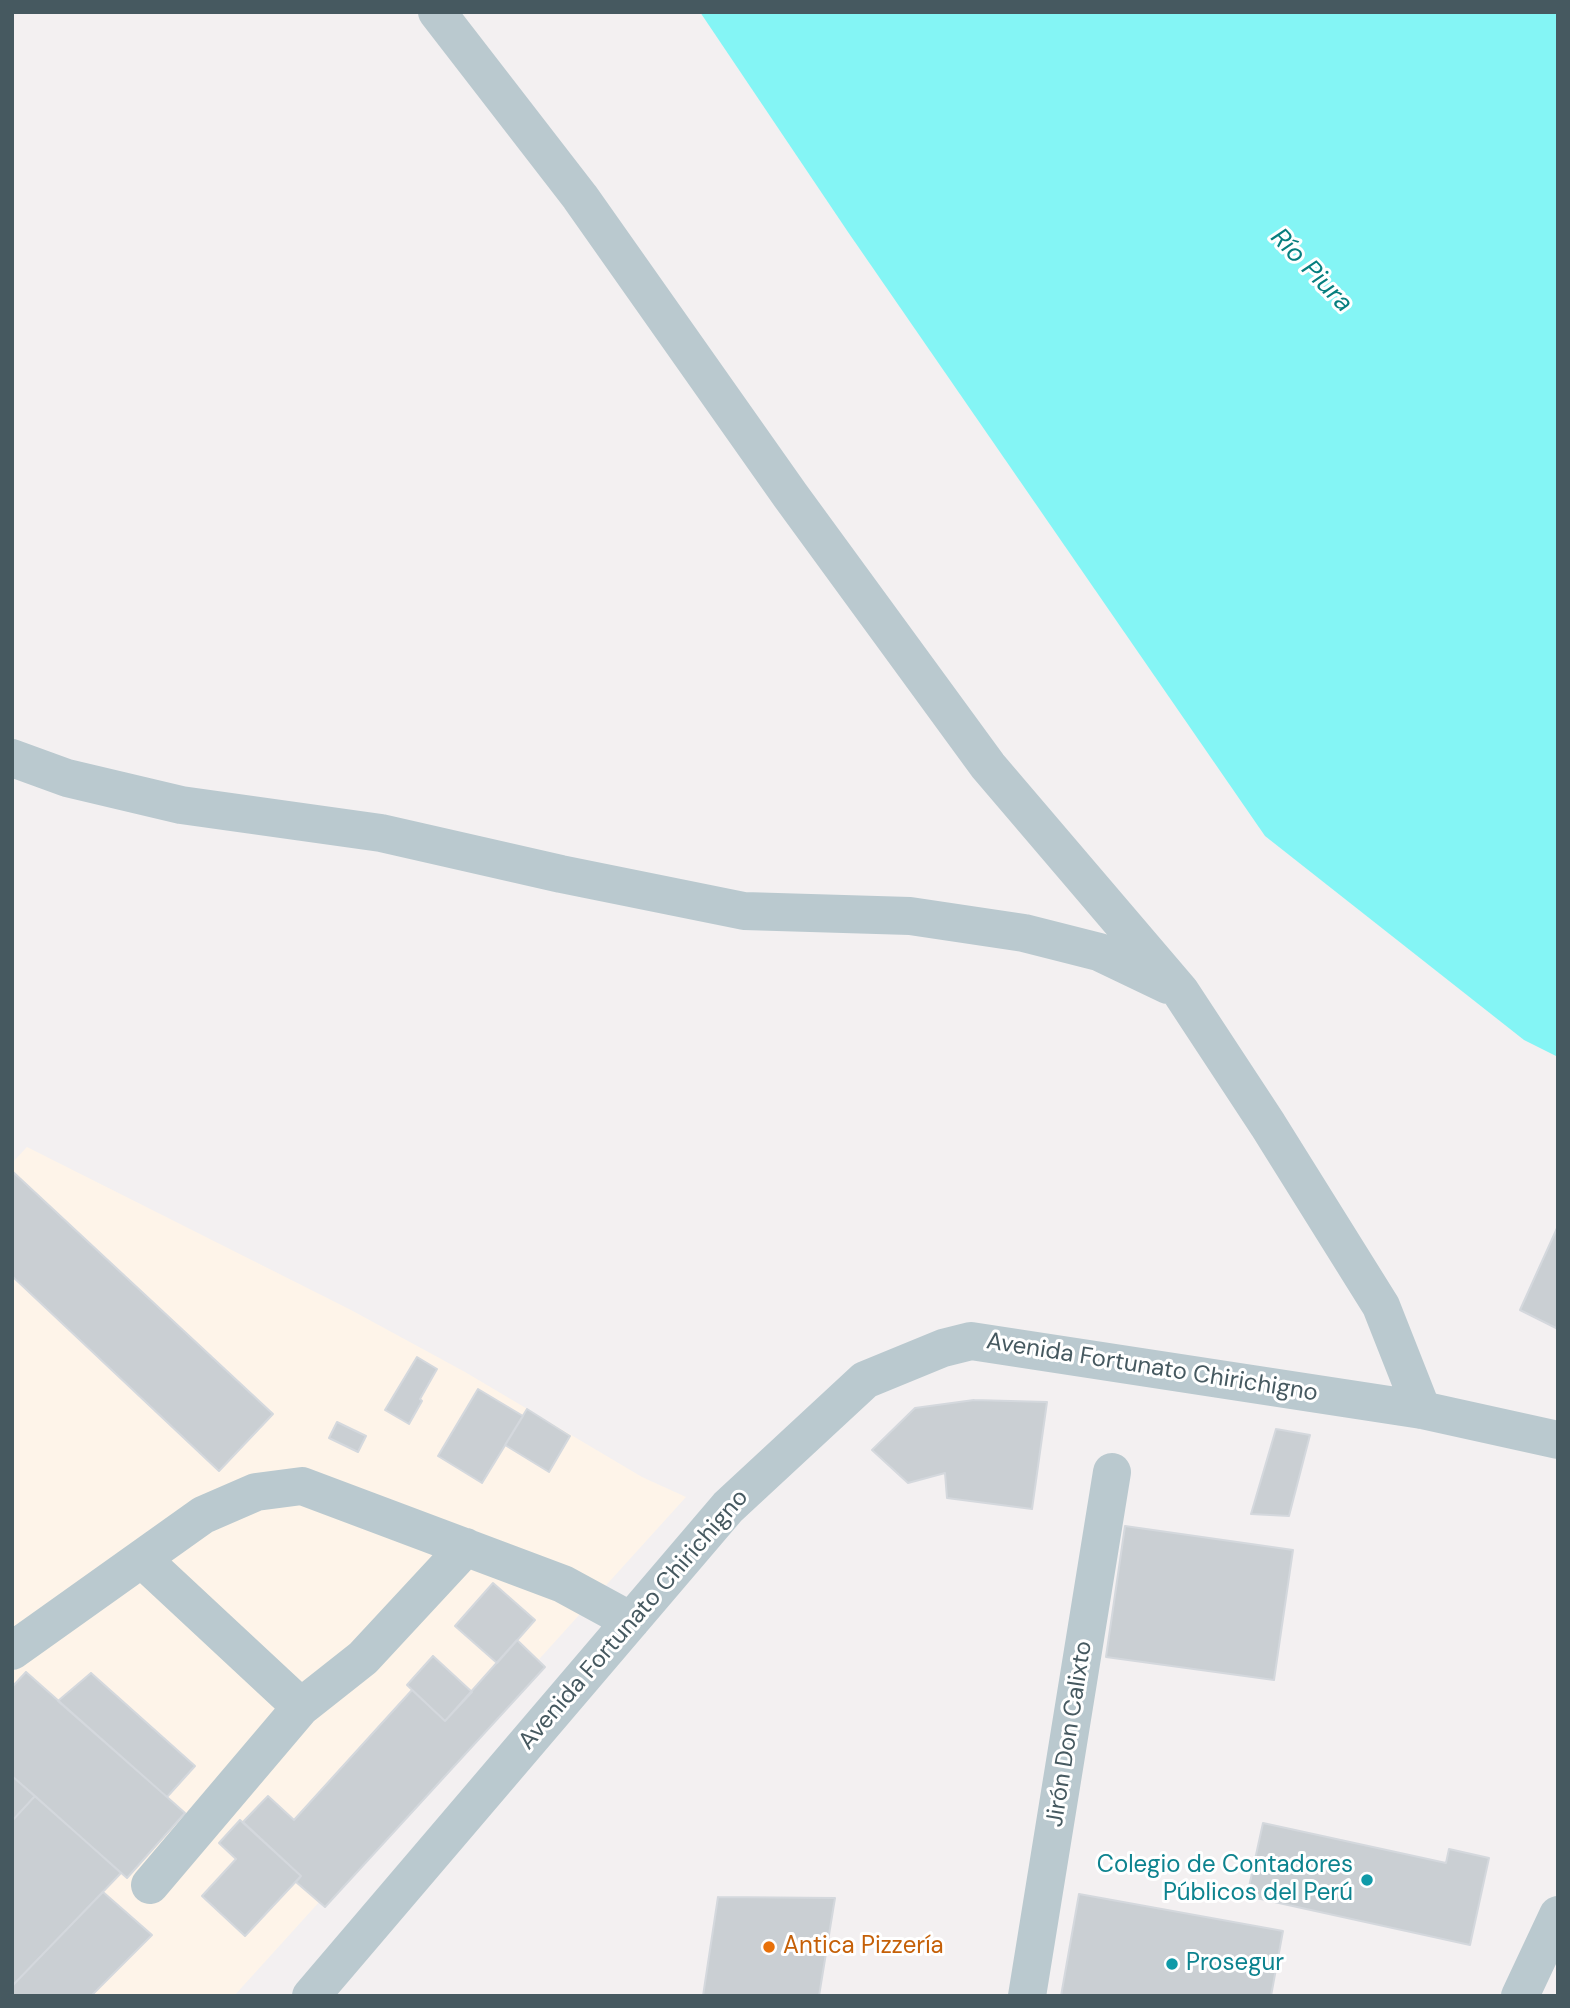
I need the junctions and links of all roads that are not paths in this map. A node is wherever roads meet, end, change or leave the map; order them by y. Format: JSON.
{"nodes":[{"id":1,"x":437,"y":12,"type":"edge"},
{"id":2,"x":12,"y":758,"type":"edge"},
{"id":3,"x":1180,"y":991,"type":"junction"},
{"id":4,"x":1422,"y":1410,"type":"junction"},
{"id":5,"x":1558,"y":1440,"type":"edge"},
{"id":6,"x":1112,"y":1472,"type":"dead end"},
{"id":7,"x":466,"y":1547,"type":"junction"},
{"id":8,"x":142,"y":1559,"type":"junction"},
{"id":9,"x":631,"y":1621,"type":"junction"},
{"id":10,"x":12,"y":1651,"type":"edge"},
{"id":11,"x":301,"y":1707,"type":"junction"},
{"id":12,"x":150,"y":1885,"type":"dead end"},
{"id":13,"x":1558,"y":1915,"type":"edge"},
{"id":14,"x":311,"y":1996,"type":"edge"},
{"id":15,"x":1027,"y":1996,"type":"edge"},
{"id":16,"x":1520,"y":1996,"type":"edge"}],
"edges":[{"from":1,"to":3,"type":"street"},
{"from":2,"to":3,"type":"street"},
{"from":3,"to":4,"type":"street"},
{"from":4,"to":5,"type":"street","name":"Avenida Fortunato Chirichigno"},
{"from":4,"to":9,"type":"street","name":"Avenida Fortunato Chirichigno"},
{"from":6,"to":15,"type":"street","name":"Jirón Don Calixto"},
{"from":7,"to":8,"type":"street"},
{"from":7,"to":9,"type":"street"},
{"from":7,"to":11,"type":"street"},
{"from":8,"to":10,"type":"street"},
{"from":8,"to":11,"type":"street"},
{"from":9,"to":14,"type":"street","name":"Avenida Fortunato Chirichigno"},
{"from":11,"to":12,"type":"street"},
{"from":13,"to":16,"type":"street"}]}
